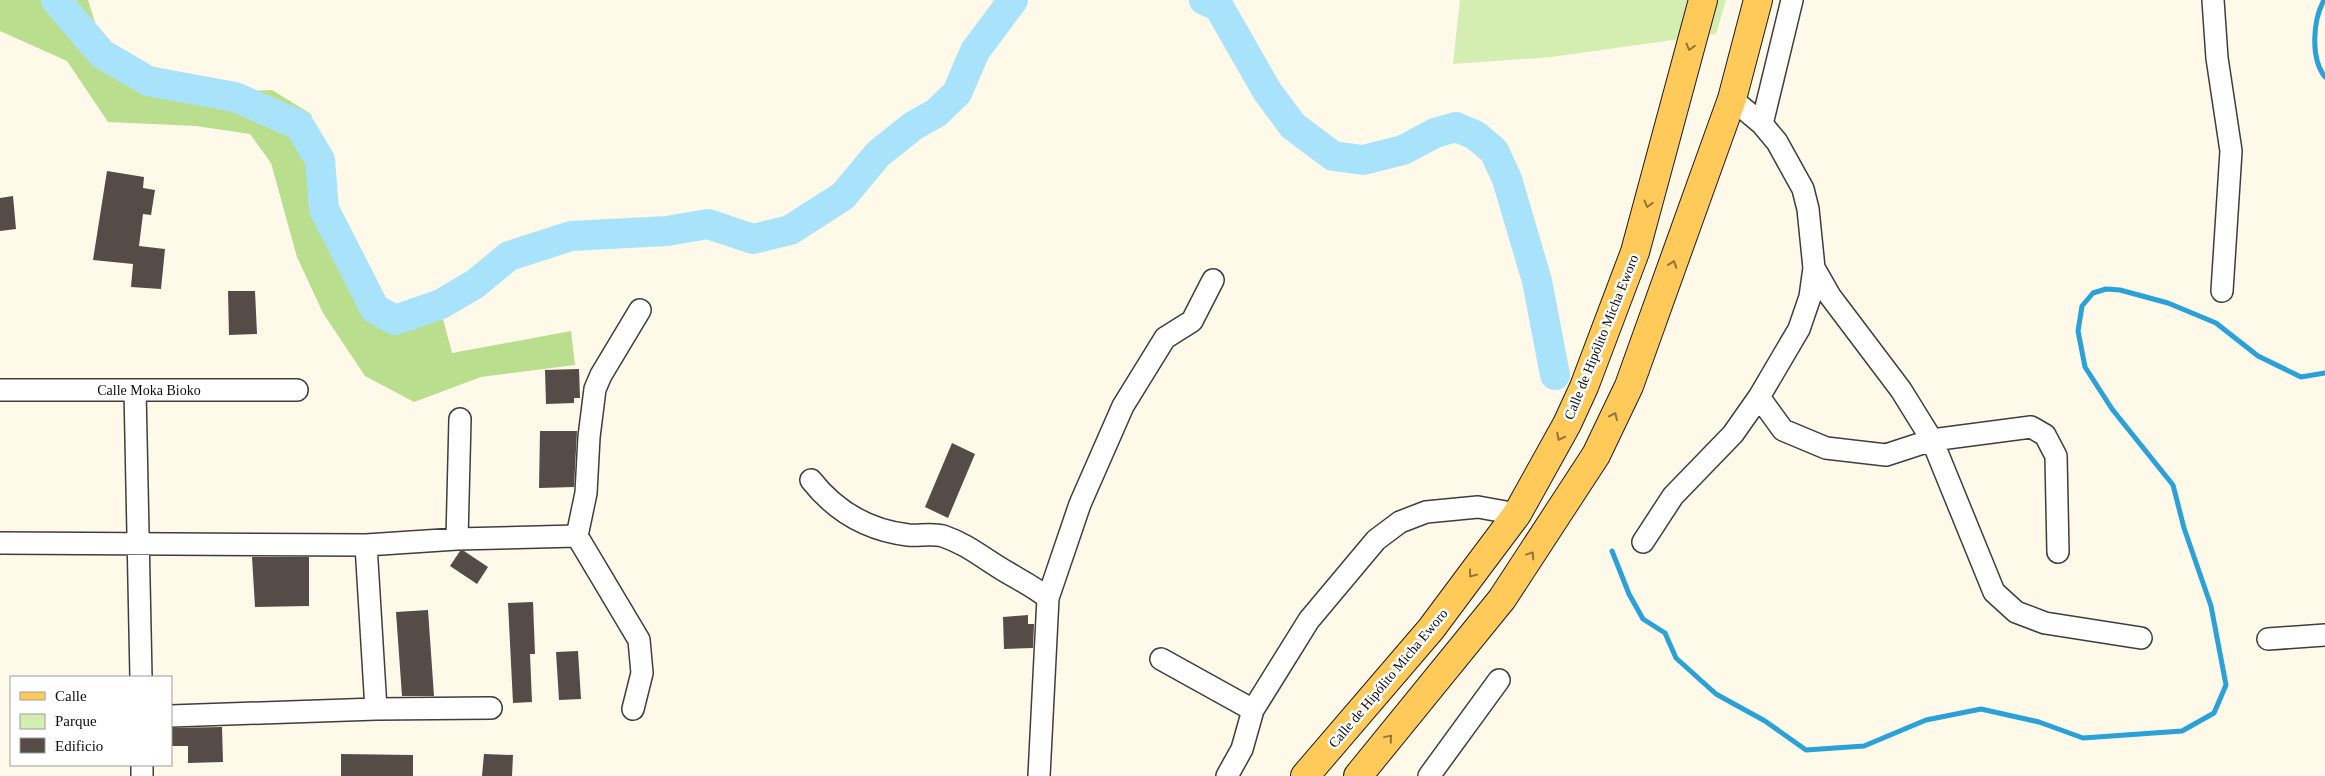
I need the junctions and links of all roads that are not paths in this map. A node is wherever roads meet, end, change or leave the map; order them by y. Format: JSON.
{"nodes":[{"id":1,"x":1703,"y":0,"type":"edge"},
{"id":2,"x":1758,"y":0,"type":"edge"},
{"id":3,"x":1792,"y":0,"type":"edge"},
{"id":4,"x":2213,"y":0,"type":"edge"},
{"id":5,"x":1732,"y":99,"type":"junction"},
{"id":6,"x":1762,"y":124,"type":"junction"},
{"id":7,"x":1814,"y":268,"type":"junction"},
{"id":8,"x":1213,"y":280,"type":"dead end"},
{"id":9,"x":2222,"y":291,"type":"dead end"},
{"id":10,"x":640,"y":310,"type":"dead end"},
{"id":11,"x":0,"y":390,"type":"edge"},
{"id":12,"x":135,"y":390,"type":"junction"},
{"id":13,"x":297,"y":390,"type":"dead end"},
{"id":14,"x":1759,"y":397,"type":"junction"},
{"id":15,"x":460,"y":419,"type":"dead end"},
{"id":16,"x":1932,"y":440,"type":"junction"},
{"id":17,"x":811,"y":480,"type":"dead end"},
{"id":18,"x":1517,"y":514,"type":"junction"},
{"id":19,"x":577,"y":536,"type":"junction"},
{"id":20,"x":457,"y":539,"type":"junction"},
{"id":21,"x":1643,"y":542,"type":"dead end"},
{"id":22,"x":0,"y":543,"type":"edge"},
{"id":23,"x":139,"y":544,"type":"junction"},
{"id":24,"x":366,"y":545,"type":"junction"},
{"id":25,"x":2058,"y":552,"type":"dead end"},
{"id":26,"x":1048,"y":598,"type":"junction"},
{"id":27,"x":2325,"y":635,"type":"edge"},
{"id":28,"x":2141,"y":638,"type":"dead end"},
{"id":29,"x":2268,"y":639,"type":"dead end"},
{"id":30,"x":1161,"y":659,"type":"dead end"},
{"id":31,"x":141,"y":676,"type":"edge"},
{"id":32,"x":1498,"y":680,"type":"dead end"},
{"id":33,"x":491,"y":708,"type":"dead end"},
{"id":34,"x":376,"y":709,"type":"junction"},
{"id":35,"x":632,"y":709,"type":"dead end"},
{"id":36,"x":1253,"y":710,"type":"junction"},
{"id":37,"x":172,"y":716,"type":"edge"},
{"id":38,"x":1039,"y":776,"type":"edge"},
{"id":39,"x":1227,"y":776,"type":"edge"},
{"id":40,"x":1306,"y":776,"type":"edge"},
{"id":41,"x":1358,"y":776,"type":"edge"},
{"id":42,"x":1429,"y":776,"type":"edge"}],
"edges":[{"from":1,"to":18,"type":"main road","name":"Calle de Hipólito Micha Eworo","one_way":true},
{"from":2,"to":5,"type":"main road"},
{"from":3,"to":6,"type":"street"},
{"from":4,"to":9,"type":"street"},
{"from":5,"to":6,"type":"street"},
{"from":41,"to":5,"type":"main road","one_way":true},
{"from":6,"to":7,"type":"street"},
{"from":7,"to":14,"type":"street"},
{"from":7,"to":16,"type":"street"},
{"from":8,"to":26,"type":"street"},
{"from":10,"to":19,"type":"street"},
{"from":11,"to":12,"type":"street","name":"Calle Moka Bioko"},
{"from":12,"to":13,"type":"street","name":"Calle Moka Bioko"},
{"from":12,"to":23,"type":"street"},
{"from":14,"to":16,"type":"street"},
{"from":14,"to":21,"type":"street"},
{"from":15,"to":20,"type":"street"},
{"from":16,"to":25,"type":"street"},
{"from":16,"to":28,"type":"street"},
{"from":17,"to":26,"type":"street"},
{"from":18,"to":36,"type":"street"},
{"from":18,"to":40,"type":"main road","name":"Calle de Hipólito Micha Eworo","one_way":true},
{"from":19,"to":20,"type":"street"},
{"from":19,"to":35,"type":"street"},
{"from":20,"to":24,"type":"street"},
{"from":22,"to":23,"type":"street"},
{"from":23,"to":24,"type":"street"},
{"from":23,"to":31,"type":"street"},
{"from":24,"to":34,"type":"street"},
{"from":26,"to":38,"type":"street"},
{"from":27,"to":29,"type":"street"},
{"from":30,"to":36,"type":"street"},
{"from":32,"to":42,"type":"street"},
{"from":33,"to":34,"type":"street"},
{"from":34,"to":37,"type":"street"},
{"from":36,"to":39,"type":"street"}]}
